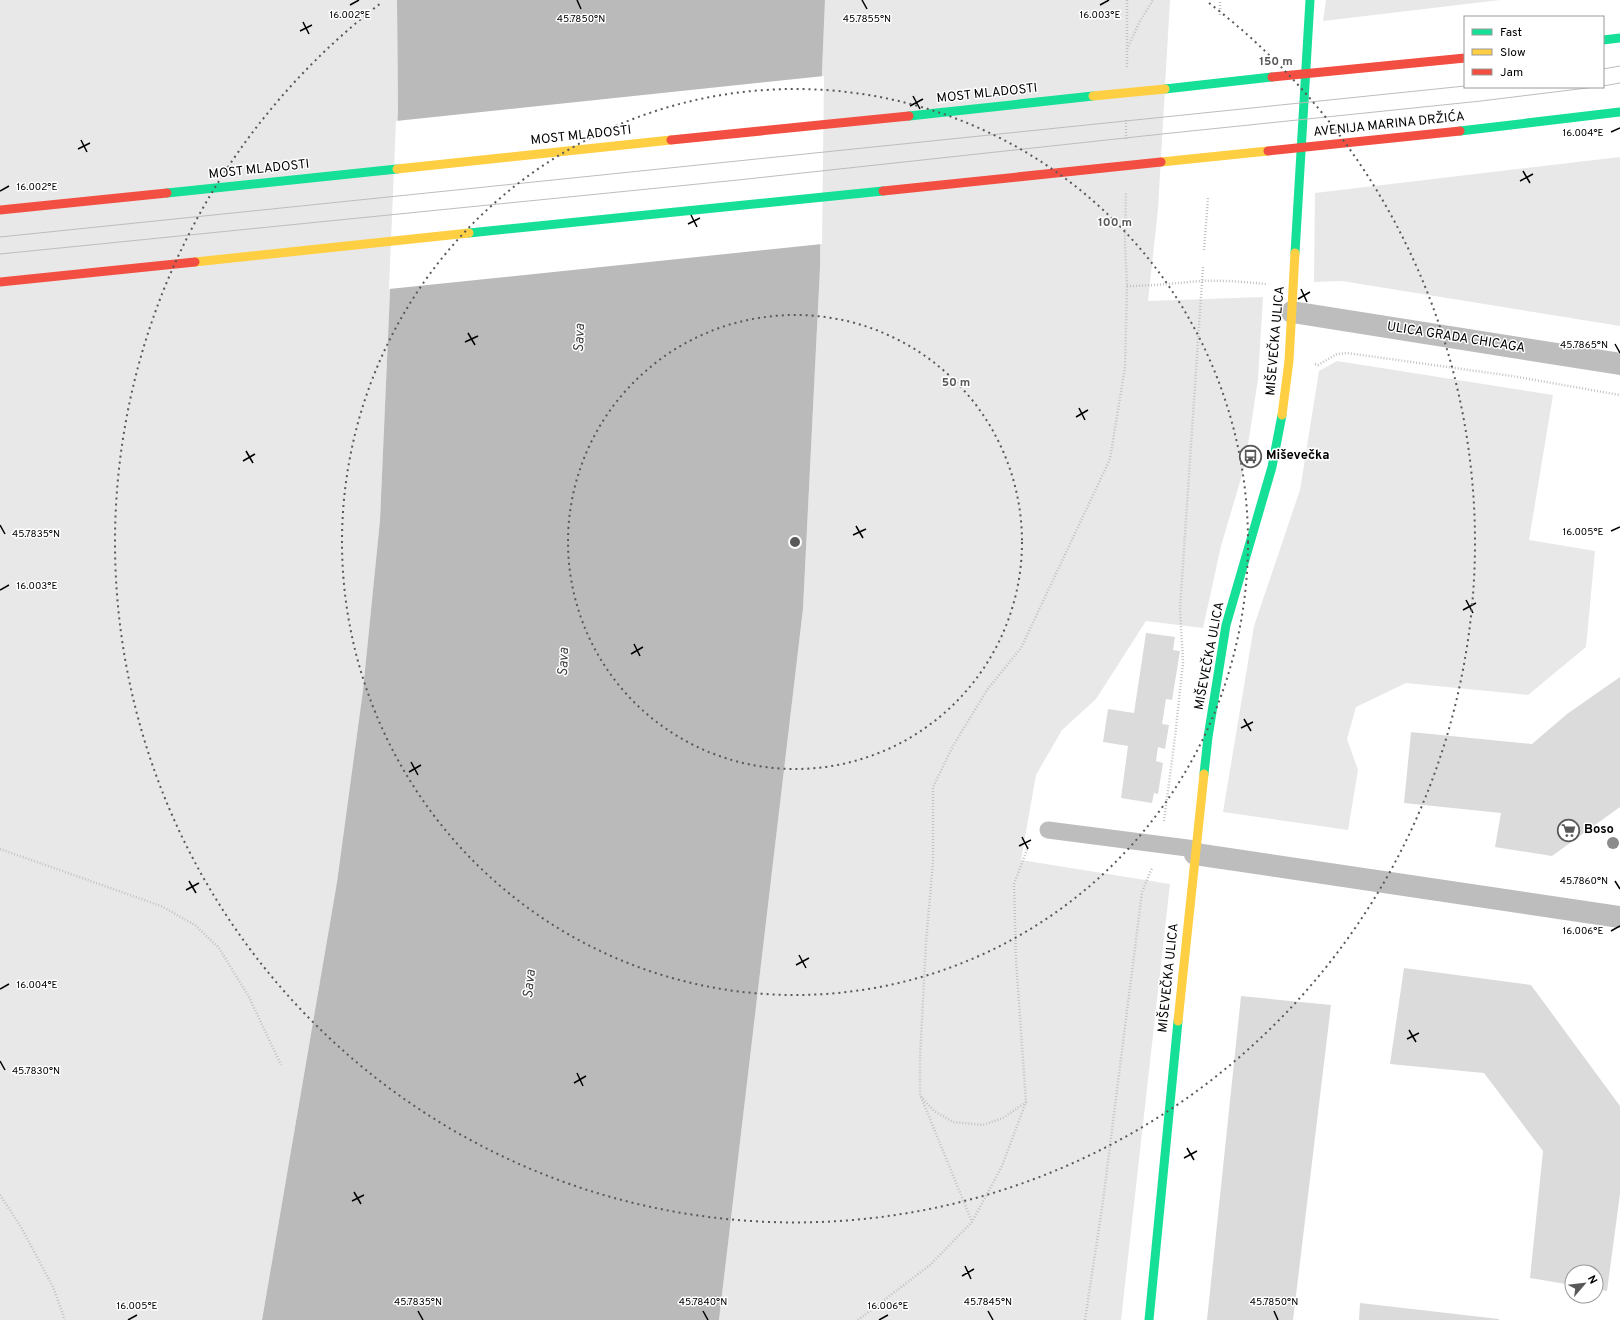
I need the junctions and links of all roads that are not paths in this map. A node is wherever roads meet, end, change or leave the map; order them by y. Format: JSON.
{"nodes":[{"id":1,"x":1310,"y":0,"type":"edge"},
{"id":2,"x":1620,"y":38,"type":"edge"},
{"id":3,"x":1604,"y":40,"type":"edge"},
{"id":4,"x":1464,"y":58,"type":"edge"},
{"id":5,"x":1620,"y":112,"type":"edge"},
{"id":6,"x":0,"y":210,"type":"edge"},
{"id":7,"x":0,"y":282,"type":"edge"},
{"id":8,"x":1292,"y":312,"type":"junction"},
{"id":9,"x":1620,"y":364,"type":"edge"},
{"id":10,"x":1048,"y":830,"type":"road end"},
{"id":11,"x":1195,"y":852,"type":"junction"},
{"id":12,"x":1620,"y":917,"type":"edge"},
{"id":13,"x":1149,"y":1320,"type":"edge"}],
"edges":[{"from":1,"to":8,"type":"main road","name":"MIŠEVEČKA ULICA"},
{"from":2,"to":3,"type":"main road"},
{"from":4,"to":6,"type":"main road","name":"MOST MLADOSTI","bridge":true},
{"from":5,"to":7,"type":"main road","name":"AVENIJA MARINA DRŽIĆA","bridge":true},
{"from":8,"to":9,"type":"street","name":"ULICA GRADA CHICAGA"},
{"from":8,"to":11,"type":"main road","name":"MIŠEVEČKA ULICA"},
{"from":10,"to":11,"type":"lane"},
{"from":11,"to":12,"type":"street"},
{"from":11,"to":13,"type":"main road","name":"MIŠEVEČKA ULICA"}]}
